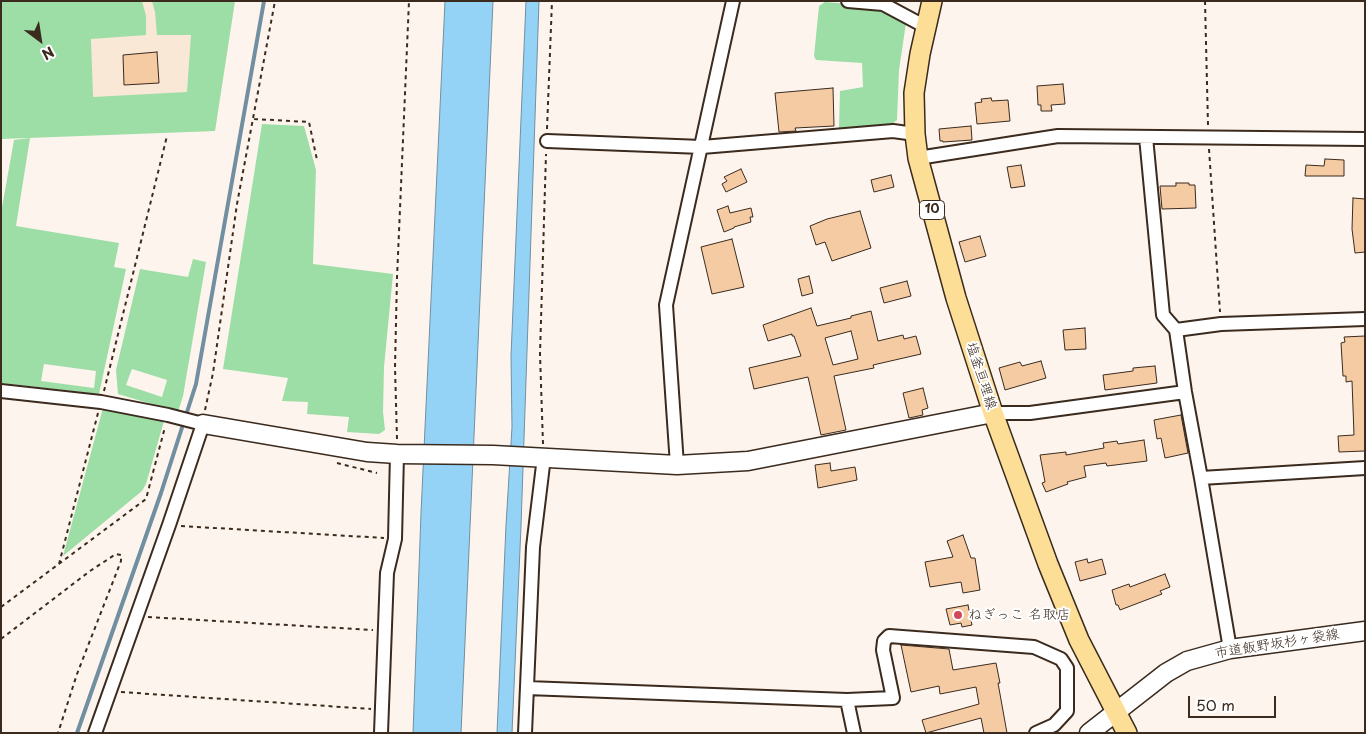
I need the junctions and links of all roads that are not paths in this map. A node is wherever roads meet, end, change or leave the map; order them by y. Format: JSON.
{"nodes":[{"id":1,"x":733,"y":1,"type":"edge"},
{"id":2,"x":848,"y":1,"type":"edge"},
{"id":3,"x":932,"y":1,"type":"edge"},
{"id":4,"x":926,"y":27,"type":"junction"},
{"id":5,"x":915,"y":134,"type":"junction"},
{"id":6,"x":1146,"y":137,"type":"junction"},
{"id":7,"x":1365,"y":139,"type":"edge"},
{"id":8,"x":547,"y":142,"type":"road end"},
{"id":9,"x":702,"y":147,"type":"junction"},
{"id":10,"x":918,"y":158,"type":"junction"},
{"id":11,"x":1365,"y":319,"type":"edge"},
{"id":12,"x":1176,"y":330,"type":"junction"},
{"id":13,"x":1,"y":392,"type":"edge"},
{"id":14,"x":1185,"y":392,"type":"junction"},
{"id":15,"x":993,"y":413,"type":"junction"},
{"id":16,"x":199,"y":423,"type":"junction"},
{"id":17,"x":405,"y":455,"type":"junction"},
{"id":18,"x":541,"y":457,"type":"junction"},
{"id":19,"x":677,"y":465,"type":"junction"},
{"id":20,"x":1365,"y":468,"type":"edge"},
{"id":21,"x":1201,"y":478,"type":"junction"},
{"id":22,"x":1365,"y":631,"type":"edge"},
{"id":23,"x":1230,"y":649,"type":"junction"},
{"id":24,"x":527,"y":688,"type":"junction"},
{"id":25,"x":847,"y":700,"type":"junction"},
{"id":26,"x":1115,"y":711,"type":"junction"},
{"id":27,"x":95,"y":733,"type":"edge"},
{"id":28,"x":381,"y":733,"type":"edge"},
{"id":29,"x":524,"y":733,"type":"edge"},
{"id":30,"x":854,"y":733,"type":"edge"},
{"id":31,"x":1036,"y":733,"type":"edge"},
{"id":32,"x":1089,"y":733,"type":"edge"},
{"id":33,"x":1127,"y":733,"type":"edge"}],
"edges":[{"from":1,"to":9,"type":"street"},
{"from":2,"to":4,"type":"street"},
{"from":3,"to":4,"type":"main road","name":"塩釜亘理線","number":"10"},
{"from":4,"to":5,"type":"main road","name":"塩釜亘理線","number":"10"},
{"from":5,"to":9,"type":"street"},
{"from":5,"to":10,"type":"main road","name":"塩釜亘理線","number":"10"},
{"from":6,"to":7,"type":"street"},
{"from":6,"to":10,"type":"street"},
{"from":6,"to":12,"type":"street"},
{"from":8,"to":9,"type":"street"},
{"from":9,"to":19,"type":"street"},
{"from":10,"to":15,"type":"main road","name":"塩釜亘理線","number":"10"},
{"from":11,"to":12,"type":"street"},
{"from":12,"to":14,"type":"street"},
{"from":13,"to":16,"type":"street"},
{"from":14,"to":15,"type":"street"},
{"from":14,"to":21,"type":"street"},
{"from":15,"to":19,"type":"street"},
{"from":15,"to":26,"type":"main road","name":"塩釜亘理線","number":"10"},
{"from":16,"to":17,"type":"street"},
{"from":16,"to":27,"type":"street"},
{"from":17,"to":18,"type":"street"},
{"from":17,"to":28,"type":"street"},
{"from":18,"to":19,"type":"street"},
{"from":18,"to":24,"type":"street"},
{"from":20,"to":21,"type":"street"},
{"from":21,"to":23,"type":"street"},
{"from":22,"to":23,"type":"street","name":"市道飯野坂杉ヶ袋線"},
{"from":23,"to":26,"type":"street","name":"市道飯野坂杉ヶ袋線"},
{"from":24,"to":25,"type":"street"},
{"from":24,"to":29,"type":"street"},
{"from":25,"to":30,"type":"street"},
{"from":25,"to":31,"type":"street"},
{"from":26,"to":32,"type":"street","name":"市道飯野坂杉ヶ袋線"},
{"from":26,"to":33,"type":"main road","name":"塩釜亘理線","number":"10"}]}
